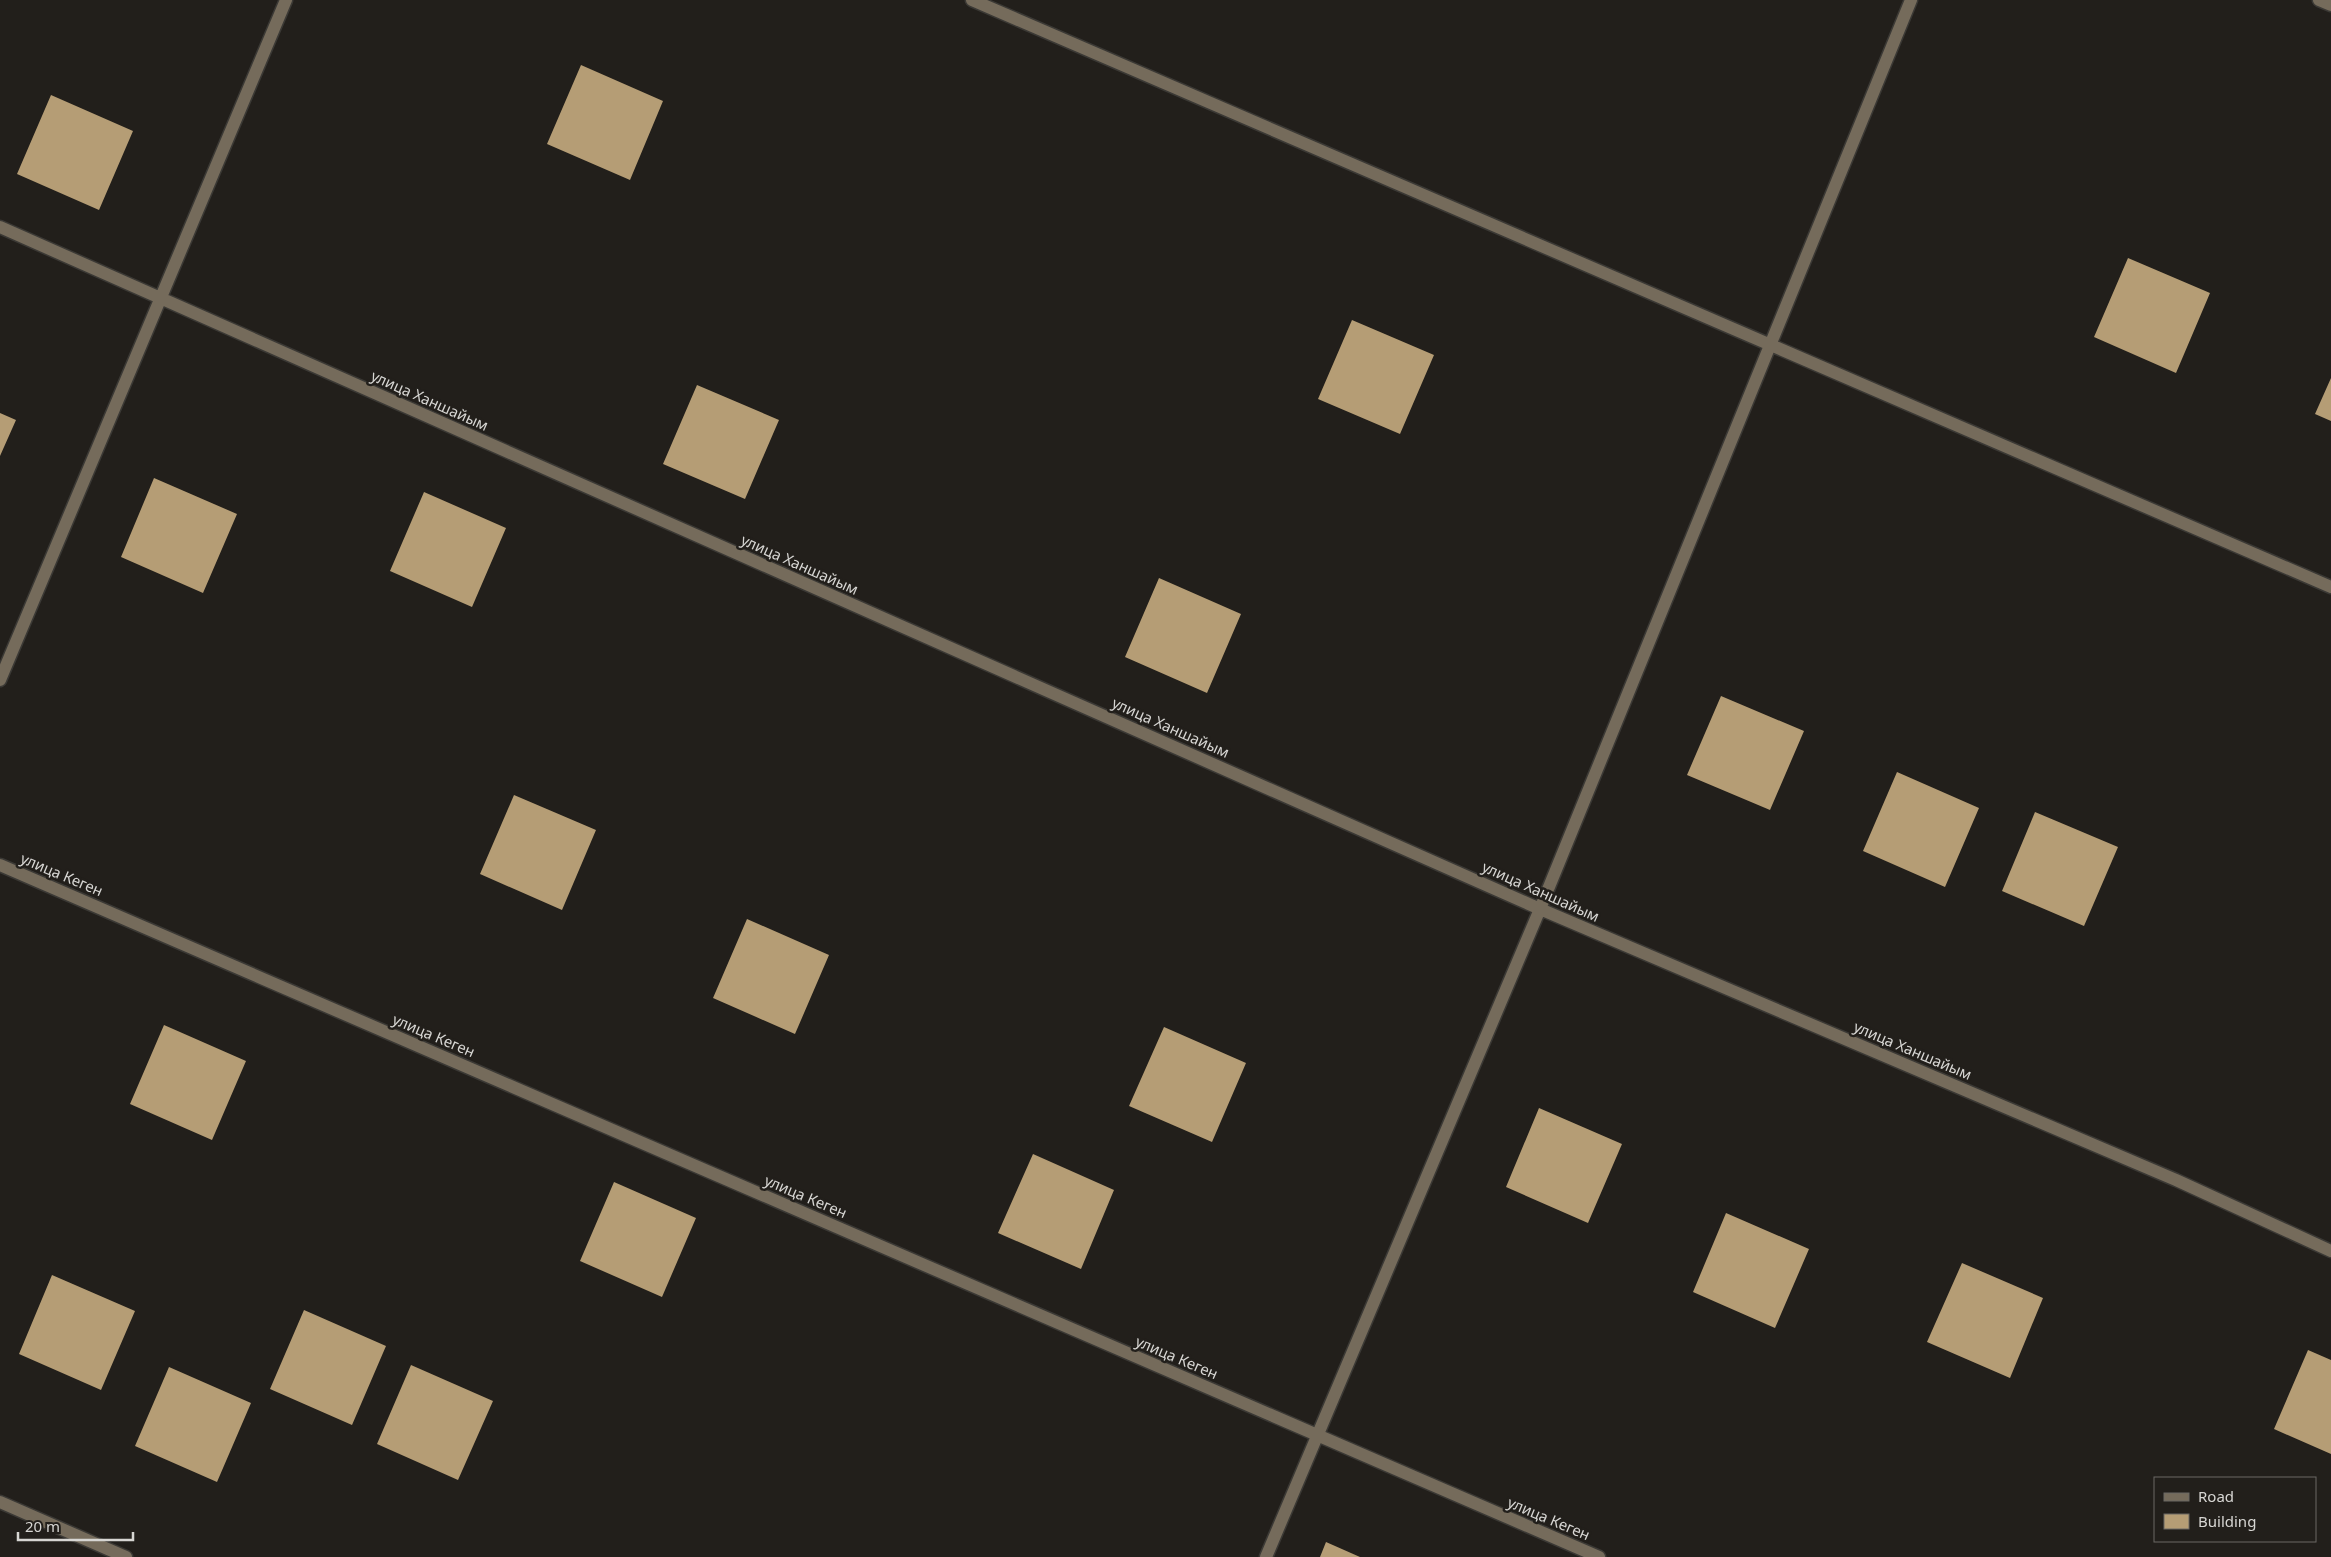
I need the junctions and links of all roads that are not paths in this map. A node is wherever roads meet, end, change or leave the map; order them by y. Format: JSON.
{"nodes":[{"id":1,"x":286,"y":0,"type":"edge"},
{"id":2,"x":972,"y":0,"type":"edge"},
{"id":3,"x":1910,"y":0,"type":"edge"},
{"id":4,"x":2319,"y":0,"type":"edge"},
{"id":5,"x":2331,"y":5,"type":"edge"},
{"id":6,"x":0,"y":228,"type":"edge"},
{"id":7,"x":161,"y":298,"type":"junction"},
{"id":8,"x":1771,"y":344,"type":"junction"},
{"id":9,"x":2331,"y":587,"type":"edge"},
{"id":10,"x":0,"y":680,"type":"edge"},
{"id":11,"x":0,"y":865,"type":"edge"},
{"id":12,"x":1540,"y":908,"type":"junction"},
{"id":13,"x":2331,"y":1250,"type":"edge"},
{"id":14,"x":1319,"y":1436,"type":"junction"},
{"id":15,"x":0,"y":1502,"type":"edge"},
{"id":16,"x":126,"y":1557,"type":"edge"},
{"id":17,"x":1266,"y":1557,"type":"edge"},
{"id":18,"x":1598,"y":1557,"type":"edge"}],
"edges":[{"from":1,"to":7,"type":"street"},
{"from":2,"to":8,"type":"street"},
{"from":3,"to":8,"type":"street"},
{"from":4,"to":5,"type":"street"},
{"from":6,"to":7,"type":"street","name":"улица Ханшайым"},
{"from":7,"to":10,"type":"street"},
{"from":7,"to":12,"type":"street","name":"улица Ханшайым"},
{"from":8,"to":9,"type":"street"},
{"from":8,"to":12,"type":"street"},
{"from":11,"to":14,"type":"street","name":"улица Кеген"},
{"from":12,"to":13,"type":"street","name":"улица Ханшайым"},
{"from":12,"to":14,"type":"street"},
{"from":14,"to":17,"type":"street"},
{"from":14,"to":18,"type":"street","name":"улица Кеген"},
{"from":15,"to":16,"type":"street"}]}
